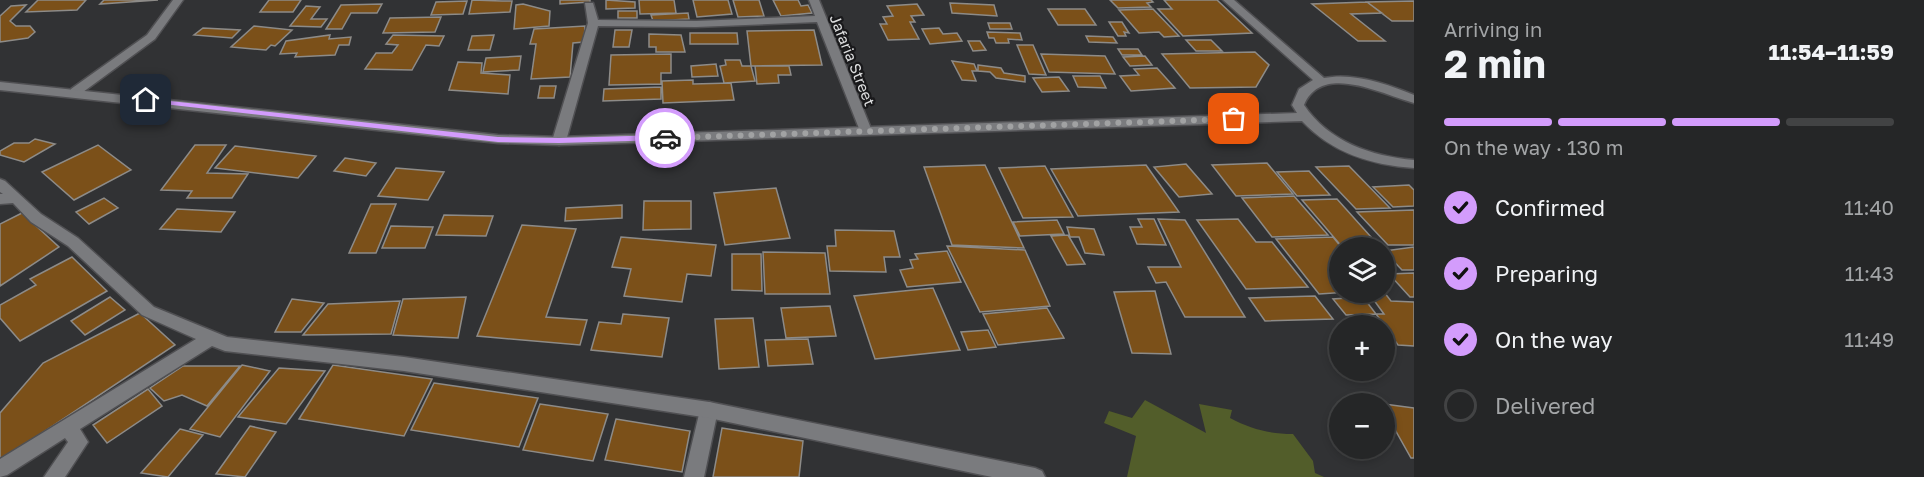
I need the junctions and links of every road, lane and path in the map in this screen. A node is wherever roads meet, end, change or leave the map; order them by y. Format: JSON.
{"nodes":[{"id":1,"x":178,"y":0,"type":"edge"},
{"id":2,"x":814,"y":0,"type":"edge"},
{"id":3,"x":1228,"y":0,"type":"edge"},
{"id":4,"x":589,"y":5,"type":"dead end"},
{"id":5,"x":820,"y":19,"type":"junction"},
{"id":6,"x":593,"y":23,"type":"junction"},
{"id":7,"x":1322,"y":82,"type":"junction"},
{"id":8,"x":0,"y":86,"type":"edge"},
{"id":9,"x":75,"y":92,"type":"junction"},
{"id":10,"x":1414,"y":99,"type":"edge"},
{"id":11,"x":1304,"y":117,"type":"junction"},
{"id":12,"x":866,"y":132,"type":"junction"},
{"id":13,"x":559,"y":141,"type":"junction"},
{"id":14,"x":1414,"y":164,"type":"edge"},
{"id":15,"x":0,"y":184,"type":"edge"},
{"id":16,"x":8,"y":198,"type":"edge"},
{"id":17,"x":211,"y":338,"type":"junction"},
{"id":18,"x":709,"y":410,"type":"junction"},
{"id":19,"x":69,"y":429,"type":"junction"},
{"id":20,"x":0,"y":469,"type":"edge"},
{"id":21,"x":54,"y":477,"type":"edge"},
{"id":22,"x":694,"y":477,"type":"edge"},
{"id":23,"x":1035,"y":477,"type":"edge"}],
"edges":[{"from":1,"to":9,"type":"street"},
{"from":2,"to":5,"type":"street","name":"Jafaria Street"},
{"from":3,"to":7,"type":"street"},
{"from":4,"to":6,"type":"street"},
{"from":5,"to":6,"type":"street"},
{"from":5,"to":12,"type":"street","name":"Jafaria Street"},
{"from":6,"to":13,"type":"street"},
{"from":7,"to":10,"type":"street"},
{"from":7,"to":11,"type":"street"},
{"from":8,"to":9,"type":"street"},
{"from":9,"to":13,"type":"street"},
{"from":11,"to":12,"type":"street"},
{"from":11,"to":14,"type":"street"},
{"from":12,"to":13,"type":"street"},
{"from":15,"to":16,"type":"street"},
{"from":16,"to":17,"type":"street"},
{"from":17,"to":18,"type":"street"},
{"from":17,"to":19,"type":"street"},
{"from":18,"to":22,"type":"street"},
{"from":18,"to":23,"type":"street"},
{"from":19,"to":20,"type":"street"},
{"from":19,"to":21,"type":"street"}]}
